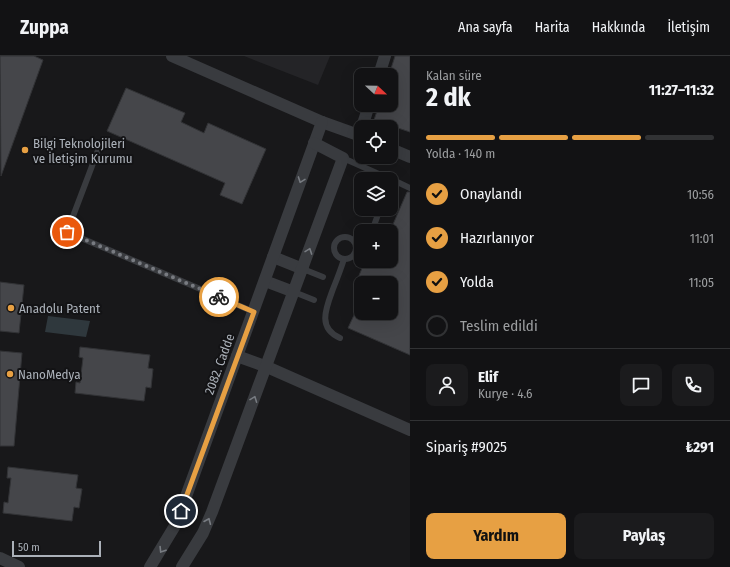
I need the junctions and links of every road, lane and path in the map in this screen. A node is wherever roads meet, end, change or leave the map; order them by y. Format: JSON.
{"nodes":[{"id":1,"x":172,"y":56,"type":"edge"},
{"id":2,"x":385,"y":56,"type":"edge"},
{"id":3,"x":381,"y":68,"type":"edge"},
{"id":4,"x":322,"y":122,"type":"junction"},
{"id":5,"x":354,"y":130,"type":"edge"},
{"id":6,"x":314,"y":143,"type":"junction"},
{"id":7,"x":100,"y":145,"type":"dead end"},
{"id":8,"x":398,"y":151,"type":"edge"},
{"id":9,"x":410,"y":157,"type":"edge"},
{"id":10,"x":343,"y":158,"type":"junction"},
{"id":11,"x":375,"y":172,"type":"edge"},
{"id":12,"x":398,"y":182,"type":"edge"},
{"id":13,"x":410,"y":188,"type":"edge"},
{"id":14,"x":354,"y":240,"type":"edge"},
{"id":15,"x":354,"y":254,"type":"edge"},
{"id":16,"x":273,"y":257,"type":"junction"},
{"id":17,"x":344,"y":259,"type":"junction"},
{"id":18,"x":303,"y":269,"type":"junction"},
{"id":19,"x":323,"y":277,"type":"dead end"},
{"id":20,"x":265,"y":281,"type":"junction"},
{"id":21,"x":294,"y":292,"type":"junction"},
{"id":22,"x":314,"y":300,"type":"dead end"},
{"id":23,"x":254,"y":312,"type":"junction"},
{"id":24,"x":340,"y":338,"type":"dead end"},
{"id":25,"x":237,"y":356,"type":"junction"},
{"id":26,"x":267,"y":367,"type":"junction"},
{"id":27,"x":410,"y":430,"type":"edge"},
{"id":28,"x":0,"y":558,"type":"edge"},
{"id":29,"x":19,"y":567,"type":"edge"},
{"id":30,"x":150,"y":567,"type":"edge"},
{"id":31,"x":182,"y":567,"type":"edge"}],
"edges":[{"from":1,"to":4,"type":"street"},
{"from":2,"to":3,"type":"street"},
{"from":4,"to":5,"type":"street"},
{"from":4,"to":6,"type":"street","name":"2082. Cadde"},
{"from":6,"to":10,"type":"street"},
{"from":6,"to":16,"type":"street","name":"2082. Cadde","one_way":true},
{"from":7,"to":23,"type":"lane"},
{"from":8,"to":9,"type":"street"},
{"from":10,"to":11,"type":"lane"},
{"from":18,"to":10,"type":"street","one_way":true},
{"from":12,"to":13,"type":"lane"},
{"from":14,"to":17,"type":"lane"},
{"from":15,"to":17,"type":"lane"},
{"from":16,"to":18,"type":"street"},
{"from":16,"to":20,"type":"street","name":"2082. Cadde"},
{"from":17,"to":24,"type":"lane"},
{"from":18,"to":19,"type":"lane"},
{"from":18,"to":21,"type":"street"},
{"from":20,"to":21,"type":"street"},
{"from":20,"to":23,"type":"street","name":"2082. Cadde"},
{"from":21,"to":22,"type":"lane"},
{"from":21,"to":26,"type":"street"},
{"from":23,"to":25,"type":"street","name":"2082. Cadde"},
{"from":25,"to":26,"type":"street"},
{"from":25,"to":30,"type":"street","name":"2082. Cadde","one_way":true},
{"from":26,"to":27,"type":"street"},
{"from":31,"to":26,"type":"street","one_way":true},
{"from":28,"to":29,"type":"street"}]}
